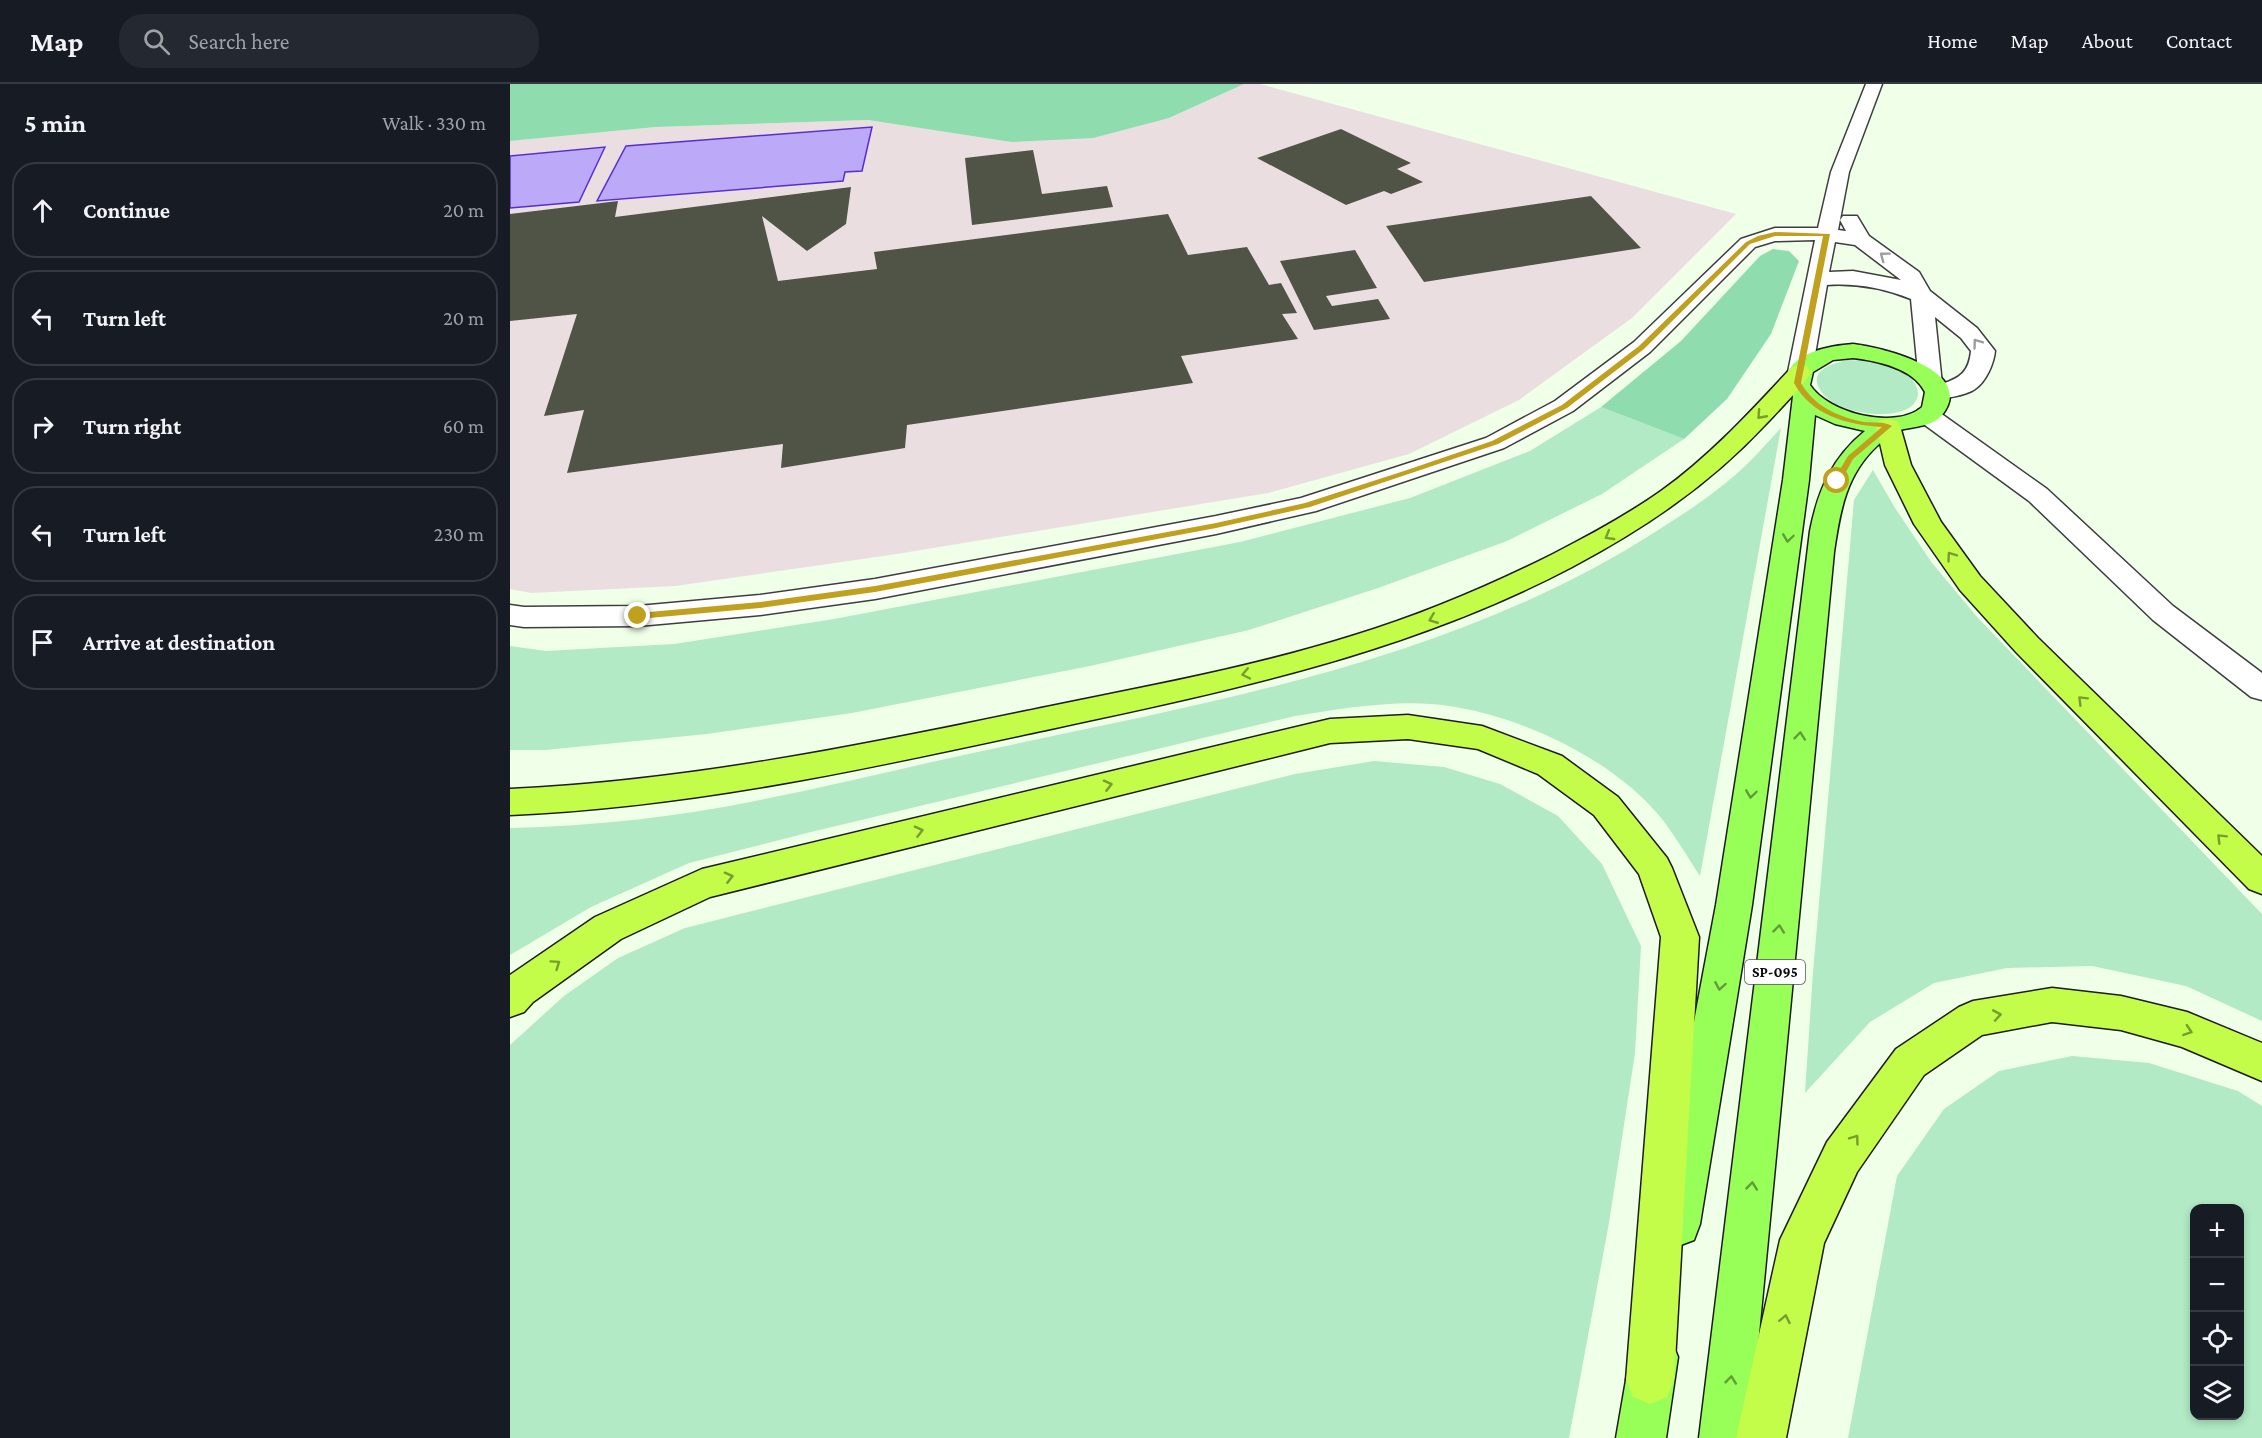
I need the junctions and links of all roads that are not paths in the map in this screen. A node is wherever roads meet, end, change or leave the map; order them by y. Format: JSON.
{"nodes":[{"id":1,"x":1874,"y":84,"type":"edge"},
{"id":2,"x":1840,"y":172,"type":"junction"},
{"id":3,"x":1827,"y":234,"type":"junction"},
{"id":4,"x":1861,"y":240,"type":"junction"},
{"id":5,"x":1817,"y":279,"type":"junction"},
{"id":6,"x":1922,"y":295,"type":"junction"},
{"id":7,"x":1802,"y":384,"type":"junction"},
{"id":8,"x":1932,"y":397,"type":"junction"},
{"id":9,"x":1888,"y":426,"type":"junction"},
{"id":10,"x":510,"y":615,"type":"edge"},
{"id":11,"x":2262,"y":689,"type":"edge"},
{"id":12,"x":510,"y":802,"type":"edge"},
{"id":13,"x":2262,"y":879,"type":"edge"},
{"id":14,"x":510,"y":1000,"type":"edge"},
{"id":15,"x":2262,"y":1062,"type":"edge"},
{"id":16,"x":1650,"y":1380,"type":"junction"},
{"id":17,"x":1641,"y":1438,"type":"edge"},
{"id":18,"x":1724,"y":1438,"type":"edge"},
{"id":19,"x":1761,"y":1438,"type":"edge"}],
"edges":[{"from":1,"to":2,"type":"street"},
{"from":2,"to":3,"type":"street"},
{"from":2,"to":4,"type":"street"},
{"from":3,"to":4,"type":"street"},
{"from":3,"to":5,"type":"street"},
{"from":3,"to":10,"type":"street"},
{"from":6,"to":4,"type":"street","one_way":true},
{"from":5,"to":6,"type":"street"},
{"from":5,"to":7,"type":"street"},
{"from":6,"to":8,"type":"street"},
{"from":8,"to":6,"type":"street","one_way":true},
{"from":7,"to":8,"type":"main road"},
{"from":7,"to":9,"type":"main road"},
{"from":7,"to":12,"type":"highway","one_way":true},
{"from":7,"to":16,"type":"main road","number":"SP-095","one_way":true},
{"from":8,"to":9,"type":"main road"},
{"from":8,"to":11,"type":"street"},
{"from":13,"to":9,"type":"highway","one_way":true},
{"from":18,"to":9,"type":"main road","number":"SP-095","one_way":true},
{"from":14,"to":16,"type":"highway","one_way":true},
{"from":19,"to":15,"type":"highway","one_way":true},
{"from":16,"to":17,"type":"main road","number":"SP-095"}]}
